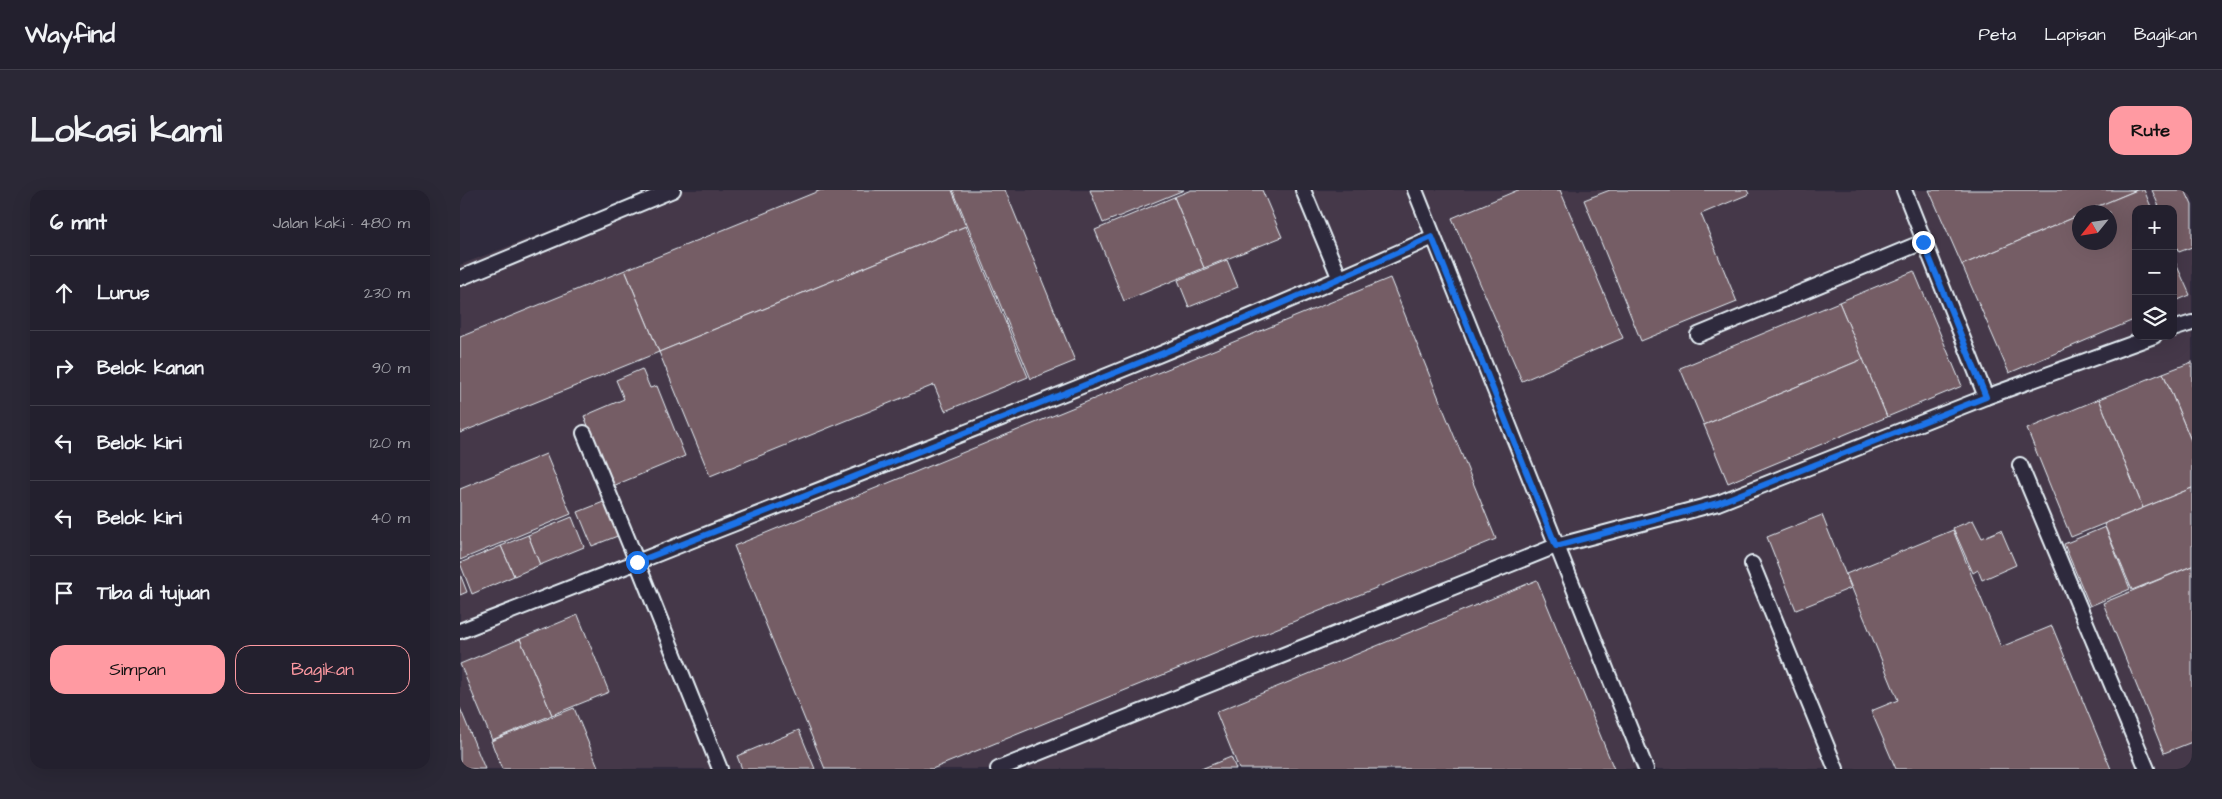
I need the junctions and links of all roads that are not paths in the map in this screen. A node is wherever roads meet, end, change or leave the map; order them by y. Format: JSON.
{"nodes":[{"id":1,"x":673,"y":190,"type":"edge"},
{"id":2,"x":1303,"y":190,"type":"edge"},
{"id":3,"x":1415,"y":190,"type":"edge"},
{"id":4,"x":1904,"y":190,"type":"edge"},
{"id":5,"x":1432,"y":237,"type":"junction"},
{"id":6,"x":1923,"y":242,"type":"junction"},
{"id":7,"x":460,"y":278,"type":"edge"},
{"id":8,"x":1340,"y":279,"type":"junction"},
{"id":9,"x":2192,"y":323,"type":"edge"},
{"id":10,"x":2177,"y":328,"type":"edge"},
{"id":11,"x":1698,"y":334,"type":"dead end"},
{"id":12,"x":2143,"y":340,"type":"edge"},
{"id":13,"x":1986,"y":397,"type":"junction"},
{"id":14,"x":584,"y":433,"type":"dead end"},
{"id":15,"x":2020,"y":465,"type":"dead end"},
{"id":16,"x":1556,"y":546,"type":"junction"},
{"id":17,"x":637,"y":562,"type":"junction"},
{"id":18,"x":1752,"y":564,"type":"dead end"},
{"id":19,"x":460,"y":631,"type":"edge"},
{"id":20,"x":720,"y":769,"type":"edge"},
{"id":21,"x":998,"y":769,"type":"edge"},
{"id":22,"x":1646,"y":769,"type":"edge"},
{"id":23,"x":1836,"y":769,"type":"edge"},
{"id":24,"x":2147,"y":769,"type":"edge"}],
"edges":[{"from":1,"to":7,"type":"lane"},
{"from":2,"to":8,"type":"lane"},
{"from":3,"to":5,"type":"lane"},
{"from":4,"to":6,"type":"lane"},
{"from":5,"to":8,"type":"lane"},
{"from":5,"to":16,"type":"lane"},
{"from":6,"to":11,"type":"lane"},
{"from":6,"to":13,"type":"lane"},
{"from":8,"to":17,"type":"lane"},
{"from":9,"to":10,"type":"lane"},
{"from":12,"to":13,"type":"lane"},
{"from":13,"to":16,"type":"lane"},
{"from":14,"to":17,"type":"lane"},
{"from":15,"to":24,"type":"lane"},
{"from":16,"to":21,"type":"lane"},
{"from":16,"to":22,"type":"lane"},
{"from":17,"to":19,"type":"lane"},
{"from":17,"to":20,"type":"lane"},
{"from":18,"to":23,"type":"lane"}]}
